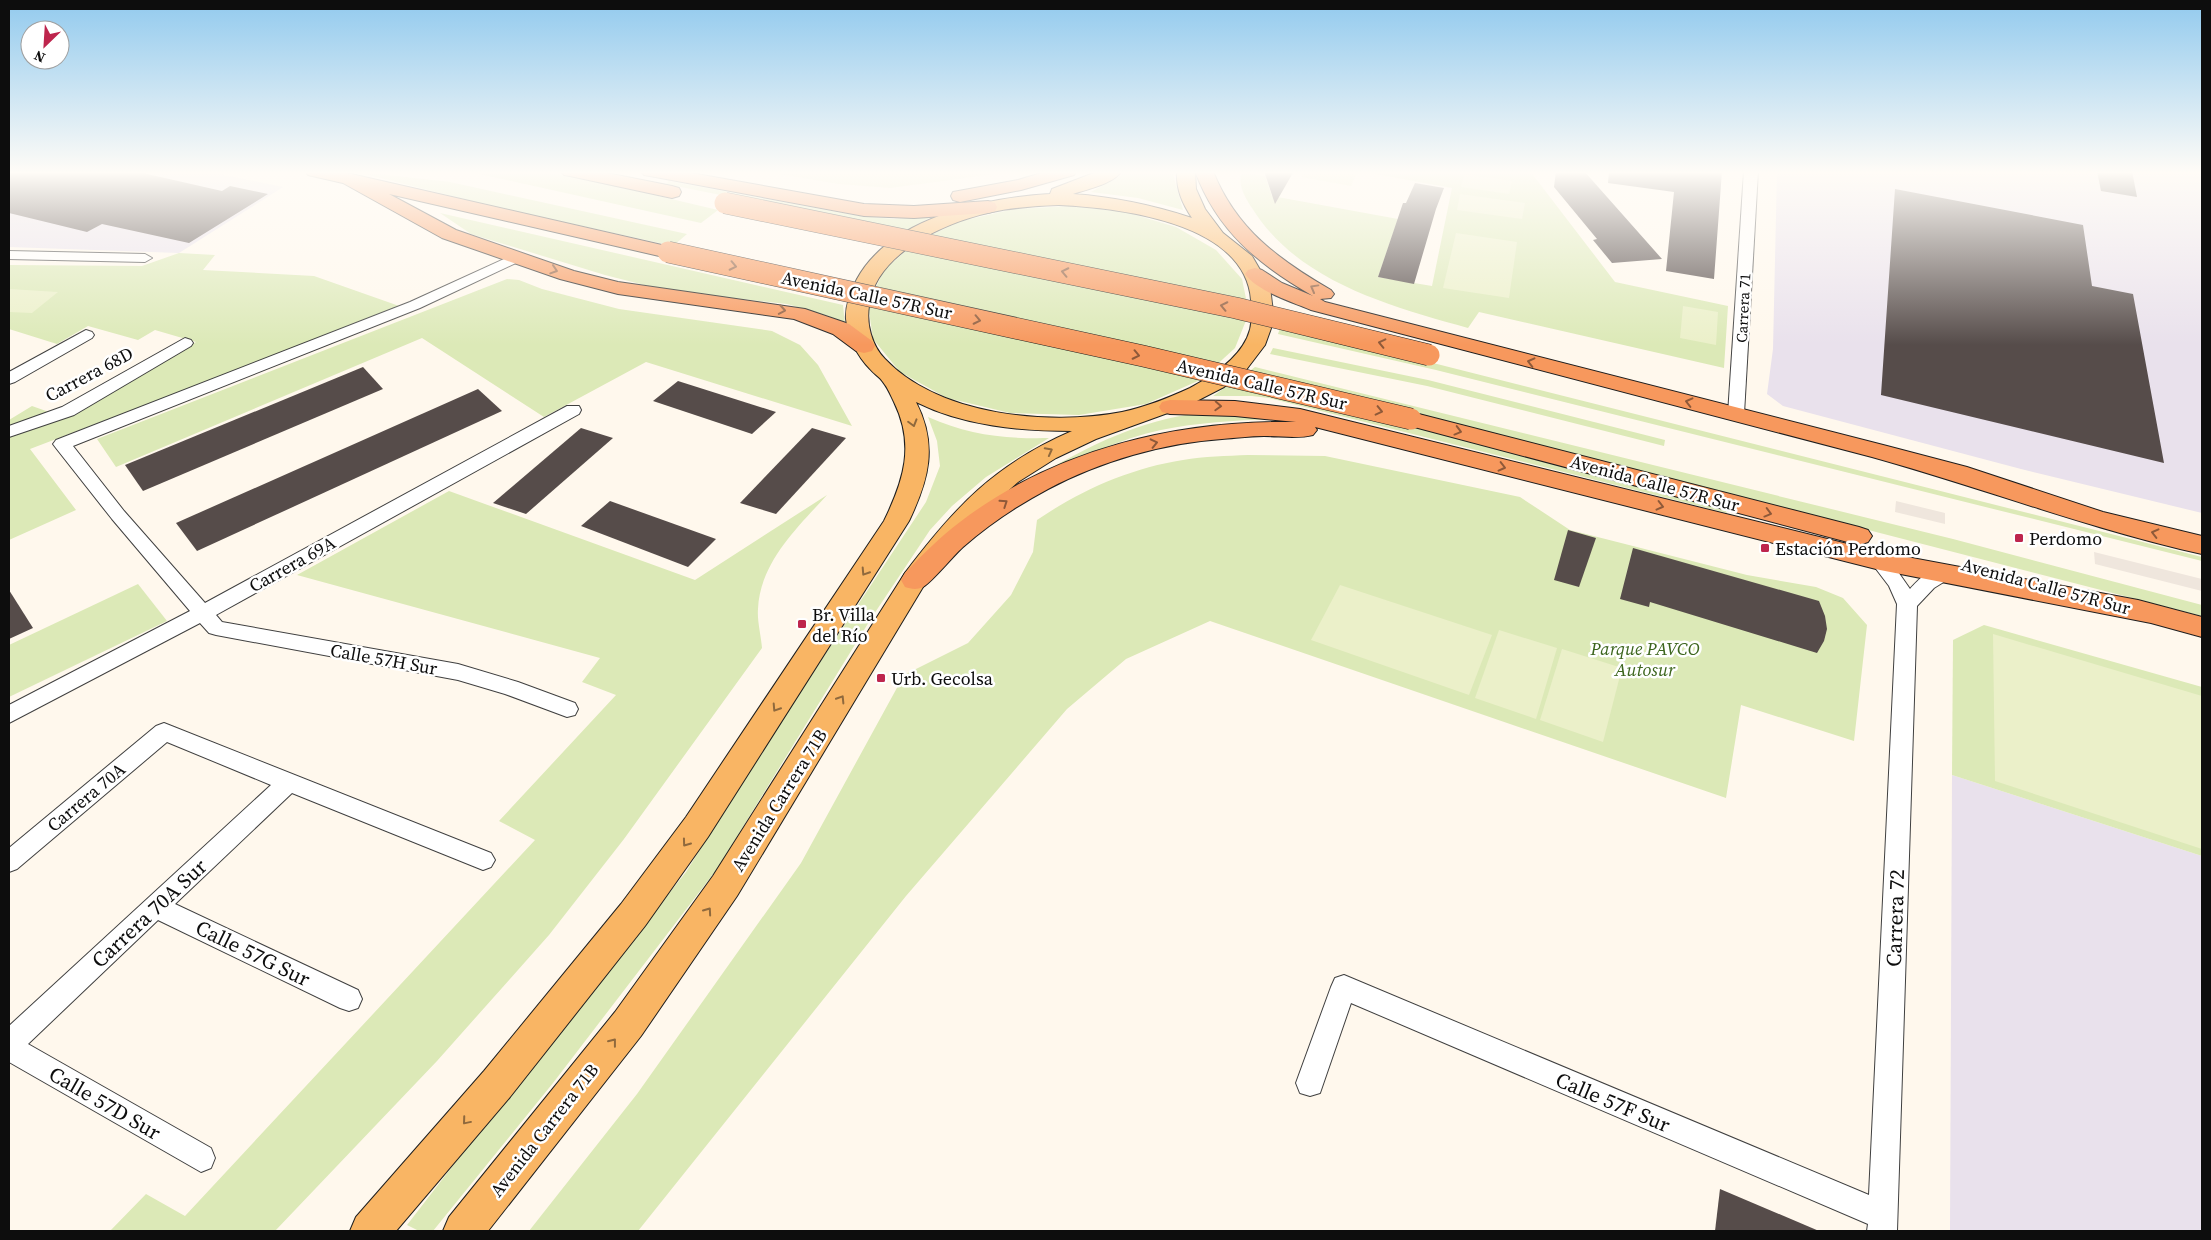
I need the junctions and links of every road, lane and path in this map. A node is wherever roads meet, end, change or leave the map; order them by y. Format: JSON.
{"nodes":[{"id":1,"x":440,"y":229,"type":"edge"},
{"id":2,"x":566,"y":229,"type":"edge"},
{"id":3,"x":850,"y":229,"type":"edge"},
{"id":4,"x":925,"y":229,"type":"edge"},
{"id":5,"x":1201,"y":229,"type":"edge"},
{"id":6,"x":1211,"y":229,"type":"edge"},
{"id":7,"x":1238,"y":229,"type":"edge"},
{"id":8,"x":1747,"y":229,"type":"edge"},
{"id":9,"x":1220,"y":239,"type":"junction"},
{"id":10,"x":9,"y":256,"type":"edge"},
{"id":11,"x":145,"y":258,"type":"dead end"},
{"id":12,"x":515,"y":258,"type":"junction"},
{"id":13,"x":1255,"y":274,"type":"junction"},
{"id":14,"x":1389,"y":325,"type":"junction"},
{"id":15,"x":86,"y":335,"type":"dead end"},
{"id":16,"x":185,"y":344,"type":"dead end"},
{"id":17,"x":864,"y":346,"type":"junction"},
{"id":18,"x":9,"y":379,"type":"edge"},
{"id":19,"x":893,"y":379,"type":"junction"},
{"id":20,"x":1170,"y":407,"type":"junction"},
{"id":21,"x":573,"y":410,"type":"dead end"},
{"id":22,"x":1736,"y":414,"type":"junction"},
{"id":23,"x":1130,"y":418,"type":"junction"},
{"id":24,"x":9,"y":432,"type":"edge"},
{"id":25,"x":1387,"y":439,"type":"junction"},
{"id":26,"x":2104,"y":521,"type":"junction"},
{"id":27,"x":2202,"y":545,"type":"edge"},
{"id":28,"x":1880,"y":561,"type":"junction"},
{"id":29,"x":1943,"y":574,"type":"junction"},
{"id":30,"x":914,"y":580,"type":"junction"},
{"id":31,"x":1907,"y":604,"type":"junction"},
{"id":32,"x":203,"y":613,"type":"junction"},
{"id":33,"x":2154,"y":614,"type":"junction"},
{"id":34,"x":2202,"y":627,"type":"edge"},
{"id":35,"x":567,"y":709,"type":"dead end"},
{"id":36,"x":9,"y":715,"type":"edge"},
{"id":37,"x":289,"y":782,"type":"junction"},
{"id":38,"x":483,"y":860,"type":"dead end"},
{"id":39,"x":9,"y":862,"type":"edge"},
{"id":40,"x":156,"y":907,"type":"junction"},
{"id":41,"x":349,"y":999,"type":"dead end"},
{"id":42,"x":9,"y":1044,"type":"edge"},
{"id":43,"x":9,"y":1048,"type":"edge"},
{"id":44,"x":1310,"y":1083,"type":"dead end"},
{"id":45,"x":201,"y":1158,"type":"dead end"},
{"id":46,"x":1883,"y":1224,"type":"edge"},
{"id":47,"x":370,"y":1231,"type":"edge"},
{"id":48,"x":463,"y":1231,"type":"edge"}],
"edges":[{"from":1,"to":12,"type":"highway"},
{"from":2,"to":33,"type":"highway","name":"Avenida Calle 57R Sur","one_way":true,"bridge":true},
{"from":26,"to":3,"type":"highway","one_way":true,"bridge":true},
{"from":4,"to":17,"type":"main road"},
{"from":5,"to":9,"type":"main road"},
{"from":6,"to":9,"type":"main road"},
{"from":14,"to":7,"type":"highway","one_way":true},
{"from":8,"to":22,"type":"street","name":"Carrera 71"},
{"from":9,"to":13,"type":"main road"},
{"from":10,"to":11,"type":"street"},
{"from":12,"to":17,"type":"highway","one_way":true},
{"from":12,"to":32,"type":"street","name":"Calle 57H Sur"},
{"from":13,"to":14,"type":"highway"},
{"from":13,"to":20,"type":"main road"},
{"from":22,"to":14,"type":"highway","one_way":true},
{"from":15,"to":18,"type":"street"},
{"from":16,"to":24,"type":"street","name":"Carrera 68D"},
{"from":17,"to":19,"type":"main road"},
{"from":19,"to":23,"type":"main road"},
{"from":19,"to":47,"type":"main road","one_way":true},
{"from":20,"to":23,"type":"main road"},
{"from":20,"to":25,"type":"highway","one_way":true},
{"from":21,"to":32,"type":"street","name":"Carrera 69A"},
{"from":22,"to":26,"type":"highway"},
{"from":30,"to":23,"type":"main road","name":"Avenida Carrera 71B","one_way":true},
{"from":25,"to":28,"type":"highway","one_way":true},
{"from":30,"to":25,"type":"highway","one_way":true},
{"from":27,"to":26,"type":"highway","one_way":true},
{"from":28,"to":29,"type":"highway"},
{"from":28,"to":31,"type":"street","name":"Carrera 72"},
{"from":29,"to":31,"type":"street"},
{"from":29,"to":33,"type":"highway"},
{"from":48,"to":30,"type":"main road","name":"Avenida Carrera 71B","one_way":true},
{"from":31,"to":46,"type":"street","name":"Carrera 72"},
{"from":32,"to":35,"type":"street","name":"Calle 57H Sur"},
{"from":32,"to":36,"type":"street","name":"Carrera 69A"},
{"from":33,"to":34,"type":"highway","name":"Avenida Calle 57R Sur"},
{"from":37,"to":38,"type":"street"},
{"from":37,"to":39,"type":"street","name":"Carrera 70A"},
{"from":37,"to":40,"type":"street","name":"Carrera 70A Sur"},
{"from":40,"to":41,"type":"street","name":"Calle 57G Sur"},
{"from":40,"to":42,"type":"street","name":"Carrera 70A Sur"},
{"from":43,"to":45,"type":"street","name":"Calle 57D Sur"},
{"from":44,"to":46,"type":"street","name":"Calle 57F Sur"}]}
